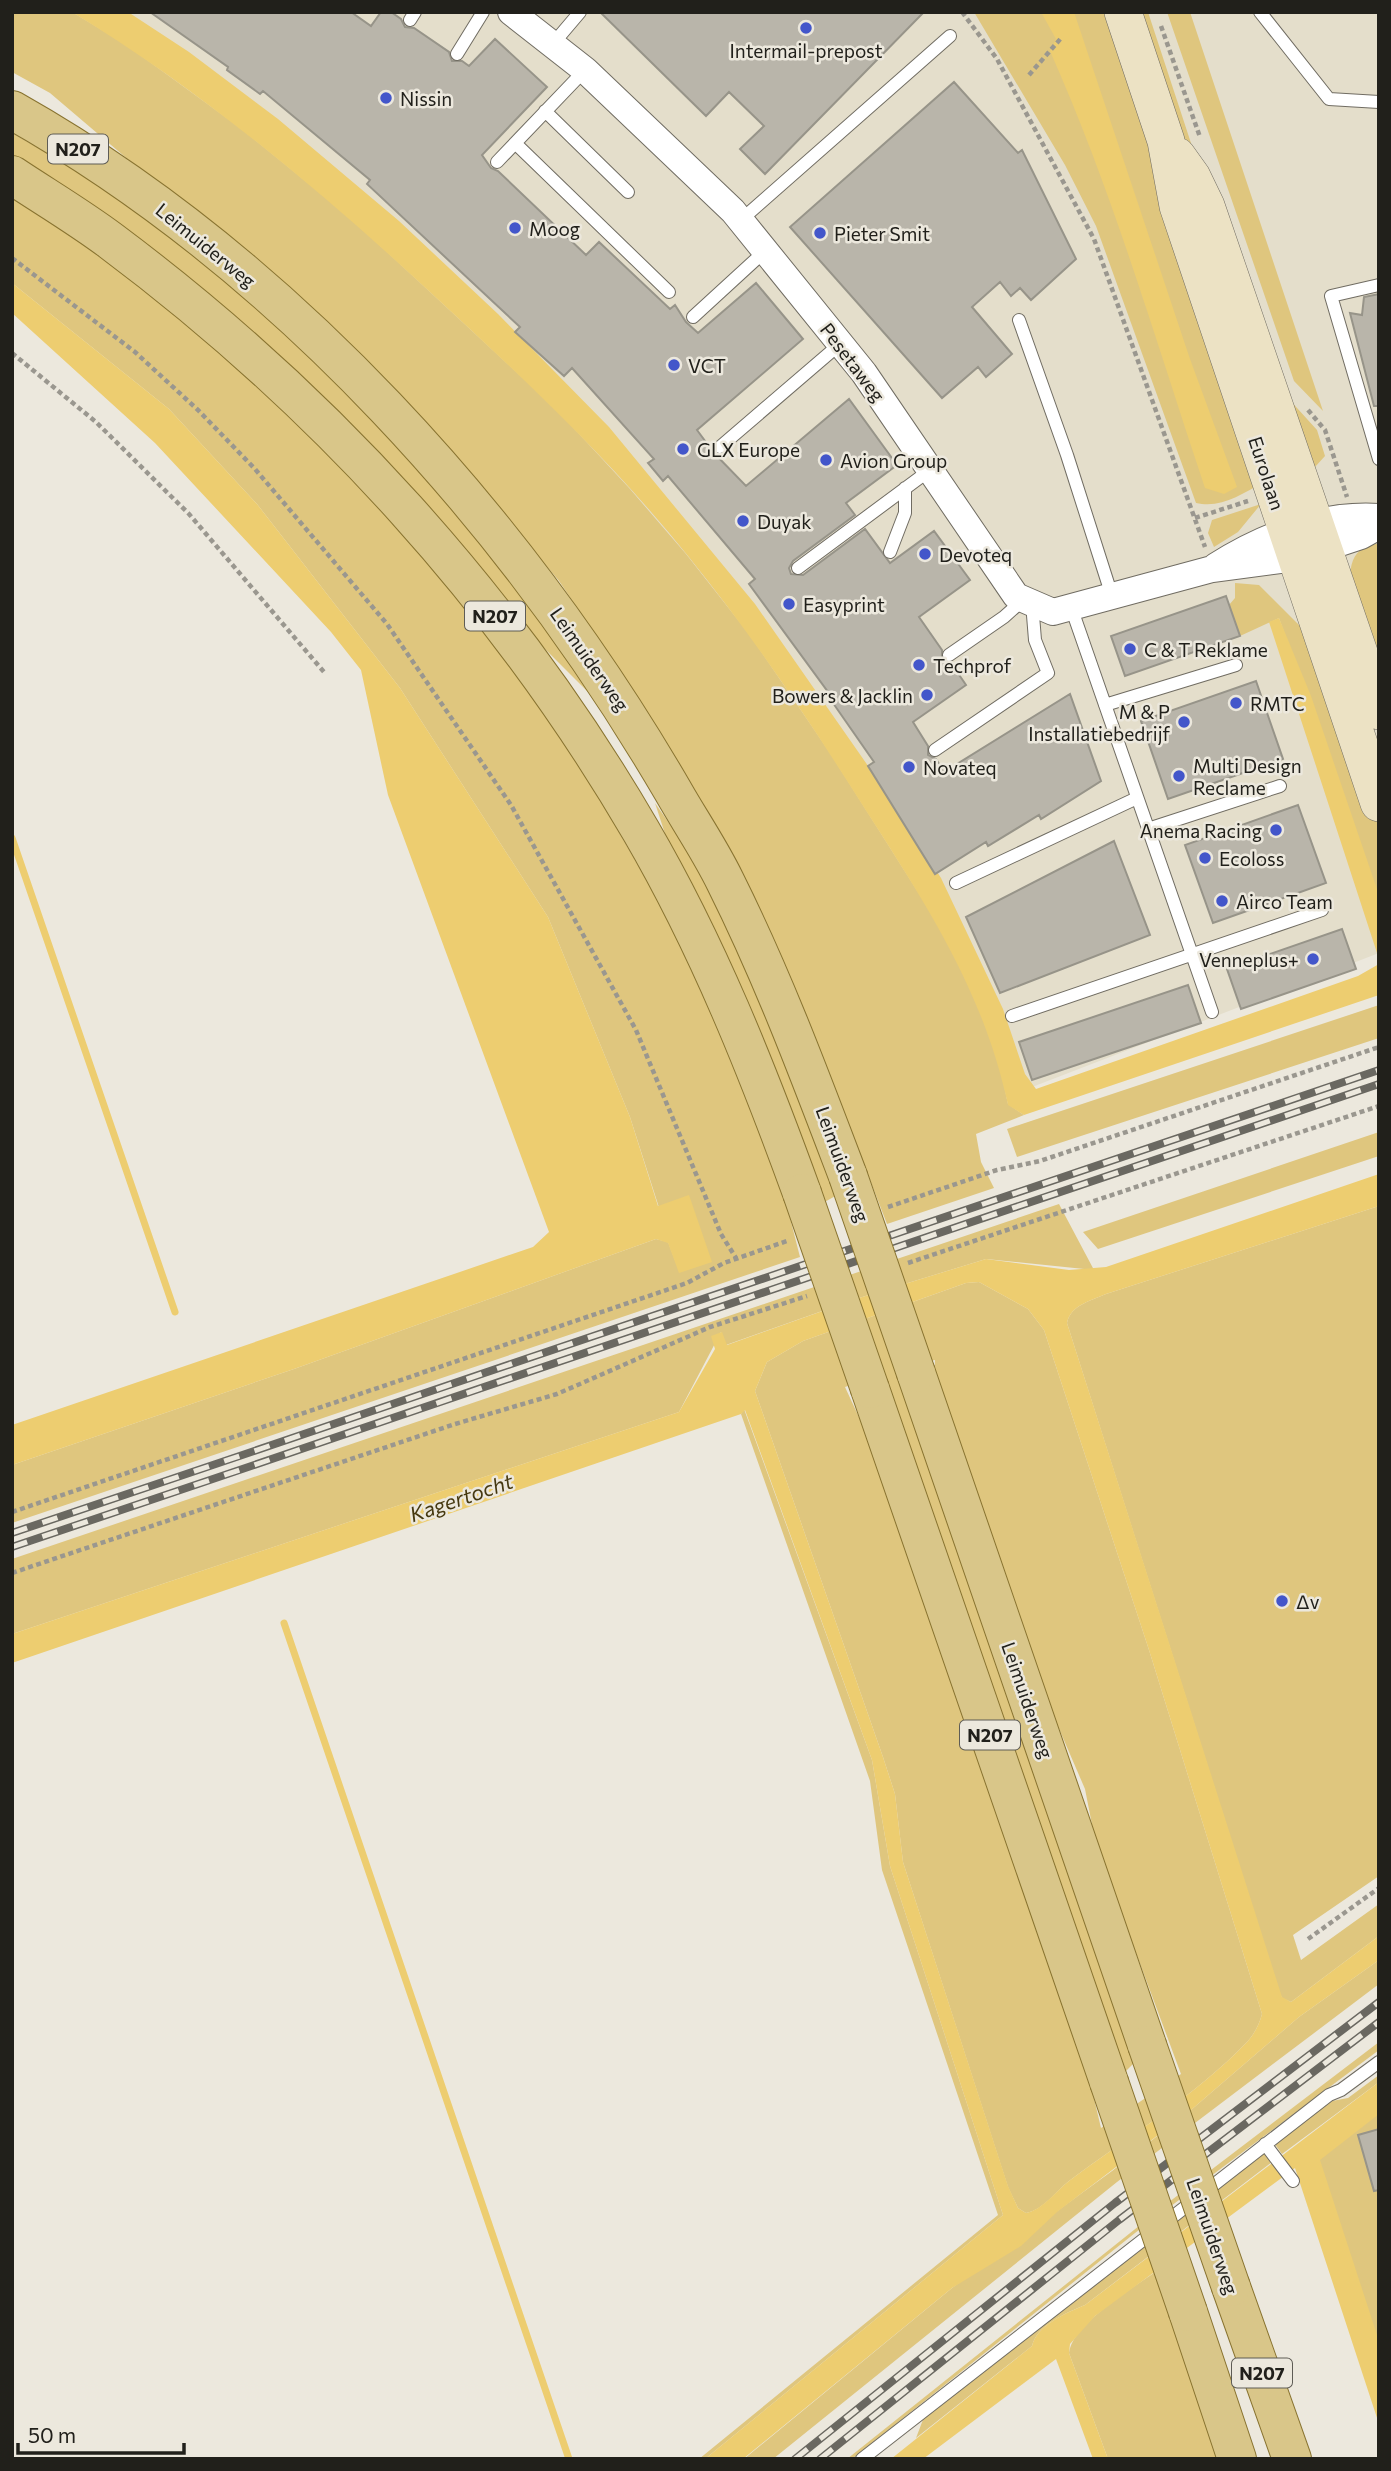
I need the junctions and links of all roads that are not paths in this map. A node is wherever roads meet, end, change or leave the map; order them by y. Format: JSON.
{"nodes":[{"id":1,"x":483,"y":12,"type":"edge"},
{"id":2,"x":511,"y":12,"type":"edge"},
{"id":3,"x":580,"y":12,"type":"edge"},
{"id":4,"x":1123,"y":12,"type":"edge"},
{"id":5,"x":1260,"y":12,"type":"edge"},
{"id":6,"x":950,"y":36,"type":"dead end"},
{"id":7,"x":552,"y":45,"type":"junction"},
{"id":8,"x":457,"y":54,"type":"dead end"},
{"id":9,"x":584,"y":70,"type":"junction"},
{"id":10,"x":1379,"y":102,"type":"edge"},
{"id":11,"x":12,"y":110,"type":"edge"},
{"id":12,"x":545,"y":111,"type":"junction"},
{"id":13,"x":515,"y":143,"type":"junction"},
{"id":14,"x":497,"y":162,"type":"dead end"},
{"id":15,"x":12,"y":175,"type":"edge"},
{"id":16,"x":628,"y":192,"type":"dead end"},
{"id":17,"x":741,"y":220,"type":"junction"},
{"id":18,"x":765,"y":251,"type":"junction"},
{"id":19,"x":1379,"y":285,"type":"edge"},
{"id":20,"x":669,"y":292,"type":"dead end"},
{"id":21,"x":693,"y":317,"type":"dead end"},
{"id":22,"x":1019,"y":320,"type":"dead end"},
{"id":23,"x":840,"y":344,"type":"junction"},
{"id":24,"x":720,"y":447,"type":"dead end"},
{"id":25,"x":1379,"y":459,"type":"edge"},
{"id":26,"x":930,"y":470,"type":"junction"},
{"id":27,"x":905,"y":488,"type":"junction"},
{"id":28,"x":1379,"y":517,"type":"edge"},
{"id":29,"x":1379,"y":526,"type":"edge"},
{"id":30,"x":1305,"y":541,"type":"junction"},
{"id":31,"x":890,"y":552,"type":"dead end"},
{"id":32,"x":798,"y":568,"type":"dead end"},
{"id":33,"x":1112,"y":596,"type":"junction"},
{"id":34,"x":1027,"y":601,"type":"junction"},
{"id":35,"x":1071,"y":607,"type":"junction"},
{"id":36,"x":949,"y":655,"type":"dead end"},
{"id":37,"x":1236,"y":665,"type":"dead end"},
{"id":38,"x":1105,"y":705,"type":"junction"},
{"id":39,"x":1379,"y":711,"type":"edge"},
{"id":40,"x":935,"y":750,"type":"dead end"},
{"id":41,"x":1280,"y":786,"type":"dead end"},
{"id":42,"x":1137,"y":798,"type":"junction"},
{"id":43,"x":1379,"y":803,"type":"edge"},
{"id":44,"x":1148,"y":829,"type":"junction"},
{"id":45,"x":956,"y":883,"type":"dead end"},
{"id":46,"x":1322,"y":910,"type":"dead end"},
{"id":47,"x":1191,"y":952,"type":"junction"},
{"id":48,"x":1212,"y":1012,"type":"dead end"},
{"id":49,"x":1012,"y":1016,"type":"dead end"},
{"id":50,"x":1379,"y":2062,"type":"edge"},
{"id":51,"x":1265,"y":2144,"type":"junction"},
{"id":52,"x":1293,"y":2181,"type":"dead end"},
{"id":53,"x":862,"y":2459,"type":"edge"},
{"id":54,"x":1237,"y":2459,"type":"edge"},
{"id":55,"x":1292,"y":2459,"type":"edge"}],
"edges":[{"from":1,"to":8,"type":"lane"},
{"from":2,"to":7,"type":"street","name":"Pesetaweg"},
{"from":3,"to":7,"type":"lane"},
{"from":4,"to":30,"type":"main road","name":"Eurolaan"},
{"from":5,"to":10,"type":"lane"},
{"from":6,"to":17,"type":"lane"},
{"from":7,"to":9,"type":"street","name":"Pesetaweg"},
{"from":9,"to":12,"type":"lane"},
{"from":9,"to":17,"type":"street","name":"Pesetaweg"},
{"from":11,"to":55,"type":"main road","name":"Leimuiderweg","number":"N207","bridge":true},
{"from":12,"to":13,"type":"lane"},
{"from":12,"to":16,"type":"lane"},
{"from":13,"to":14,"type":"lane"},
{"from":13,"to":20,"type":"lane"},
{"from":15,"to":54,"type":"main road","number":"N207","bridge":true},
{"from":17,"to":18,"type":"street","name":"Pesetaweg"},
{"from":18,"to":21,"type":"lane"},
{"from":18,"to":23,"type":"street","name":"Pesetaweg"},
{"from":19,"to":25,"type":"lane"},
{"from":22,"to":33,"type":"lane"},
{"from":23,"to":24,"type":"lane"},
{"from":23,"to":26,"type":"street","name":"Pesetaweg"},
{"from":26,"to":27,"type":"lane"},
{"from":26,"to":34,"type":"street","name":"Pesetaweg"},
{"from":27,"to":31,"type":"lane"},
{"from":27,"to":32,"type":"lane"},
{"from":28,"to":30,"type":"street"},
{"from":29,"to":30,"type":"street"},
{"from":30,"to":33,"type":"street"},
{"from":30,"to":39,"type":"main road","name":"Eurolaan"},
{"from":30,"to":43,"type":"main road","name":"Eurolaan"},
{"from":33,"to":35,"type":"street"},
{"from":34,"to":35,"type":"street"},
{"from":34,"to":36,"type":"lane"},
{"from":34,"to":40,"type":"lane"},
{"from":35,"to":38,"type":"lane"},
{"from":37,"to":38,"type":"lane"},
{"from":38,"to":42,"type":"lane"},
{"from":41,"to":44,"type":"lane"},
{"from":42,"to":44,"type":"lane"},
{"from":42,"to":45,"type":"lane"},
{"from":44,"to":47,"type":"lane"},
{"from":46,"to":47,"type":"lane"},
{"from":47,"to":48,"type":"lane"},
{"from":47,"to":49,"type":"lane"},
{"from":50,"to":51,"type":"lane"},
{"from":51,"to":52,"type":"lane"},
{"from":51,"to":53,"type":"lane"}]}
